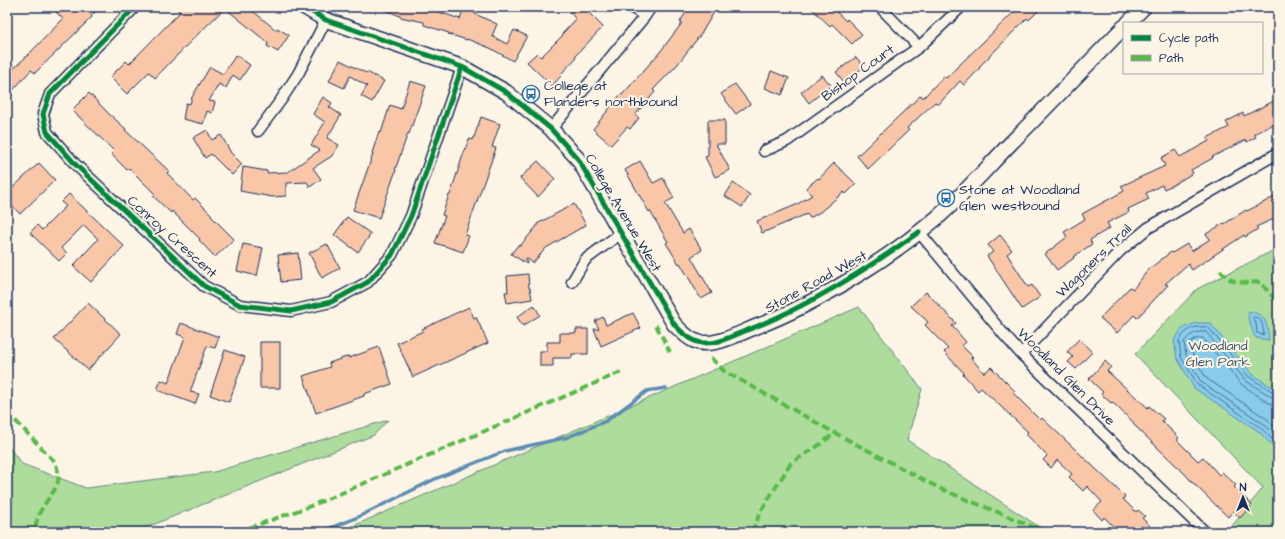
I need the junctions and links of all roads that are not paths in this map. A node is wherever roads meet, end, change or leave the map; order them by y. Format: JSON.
{"nodes":[{"id":1,"x":135,"y":7,"type":"edge"},
{"id":2,"x":304,"y":7,"type":"edge"},
{"id":3,"x":631,"y":7,"type":"edge"},
{"id":4,"x":651,"y":7,"type":"edge"},
{"id":5,"x":880,"y":7,"type":"edge"},
{"id":6,"x":961,"y":7,"type":"edge"},
{"id":7,"x":1144,"y":7,"type":"edge"},
{"id":8,"x":645,"y":16,"type":"junction"},
{"id":9,"x":326,"y":20,"type":"junction"},
{"id":10,"x":1129,"y":22,"type":"edge"},
{"id":11,"x":1123,"y":28,"type":"edge"},
{"id":12,"x":919,"y":47,"type":"junction"},
{"id":13,"x":462,"y":67,"type":"junction"},
{"id":14,"x":551,"y":129,"type":"junction"},
{"id":15,"x":258,"y":130,"type":"dead end"},
{"id":16,"x":764,"y":151,"type":"dead end"},
{"id":17,"x":1278,"y":153,"type":"edge"},
{"id":18,"x":919,"y":232,"type":"junction"},
{"id":19,"x":621,"y":233,"type":"junction"},
{"id":20,"x":572,"y":282,"type":"dead end"},
{"id":21,"x":695,"y":342,"type":"joint"},
{"id":22,"x":1021,"y":354,"type":"junction"},
{"id":23,"x":1205,"y":532,"type":"edge"}],
"edges":[{"from":1,"to":13,"type":"street","name":"Conroy Crescent"},
{"from":2,"to":9,"type":"main road","name":"College Avenue West"},
{"from":3,"to":8,"type":"street"},
{"from":4,"to":8,"type":"street"},
{"from":5,"to":12,"type":"street"},
{"from":6,"to":12,"type":"street","name":"Bishop Court"},
{"from":7,"to":10,"type":"main road"},
{"from":8,"to":14,"type":"street"},
{"from":9,"to":13,"type":"main road","name":"College Avenue West"},
{"from":9,"to":15,"type":"street"},
{"from":11,"to":18,"type":"main road","name":"Stone Road West"},
{"from":12,"to":16,"type":"street","name":"Bishop Court"},
{"from":13,"to":14,"type":"main road","name":"College Avenue West"},
{"from":14,"to":19,"type":"main road","name":"College Avenue West"},
{"from":17,"to":22,"type":"street","name":"Wagoners Trail"},
{"from":18,"to":21,"type":"main road","name":"Stone Road West"},
{"from":18,"to":22,"type":"street","name":"Woodland Glen Drive"},
{"from":19,"to":20,"type":"street"},
{"from":19,"to":21,"type":"main road","name":"College Avenue West"},
{"from":22,"to":23,"type":"street","name":"Woodland Glen Drive"}]}
